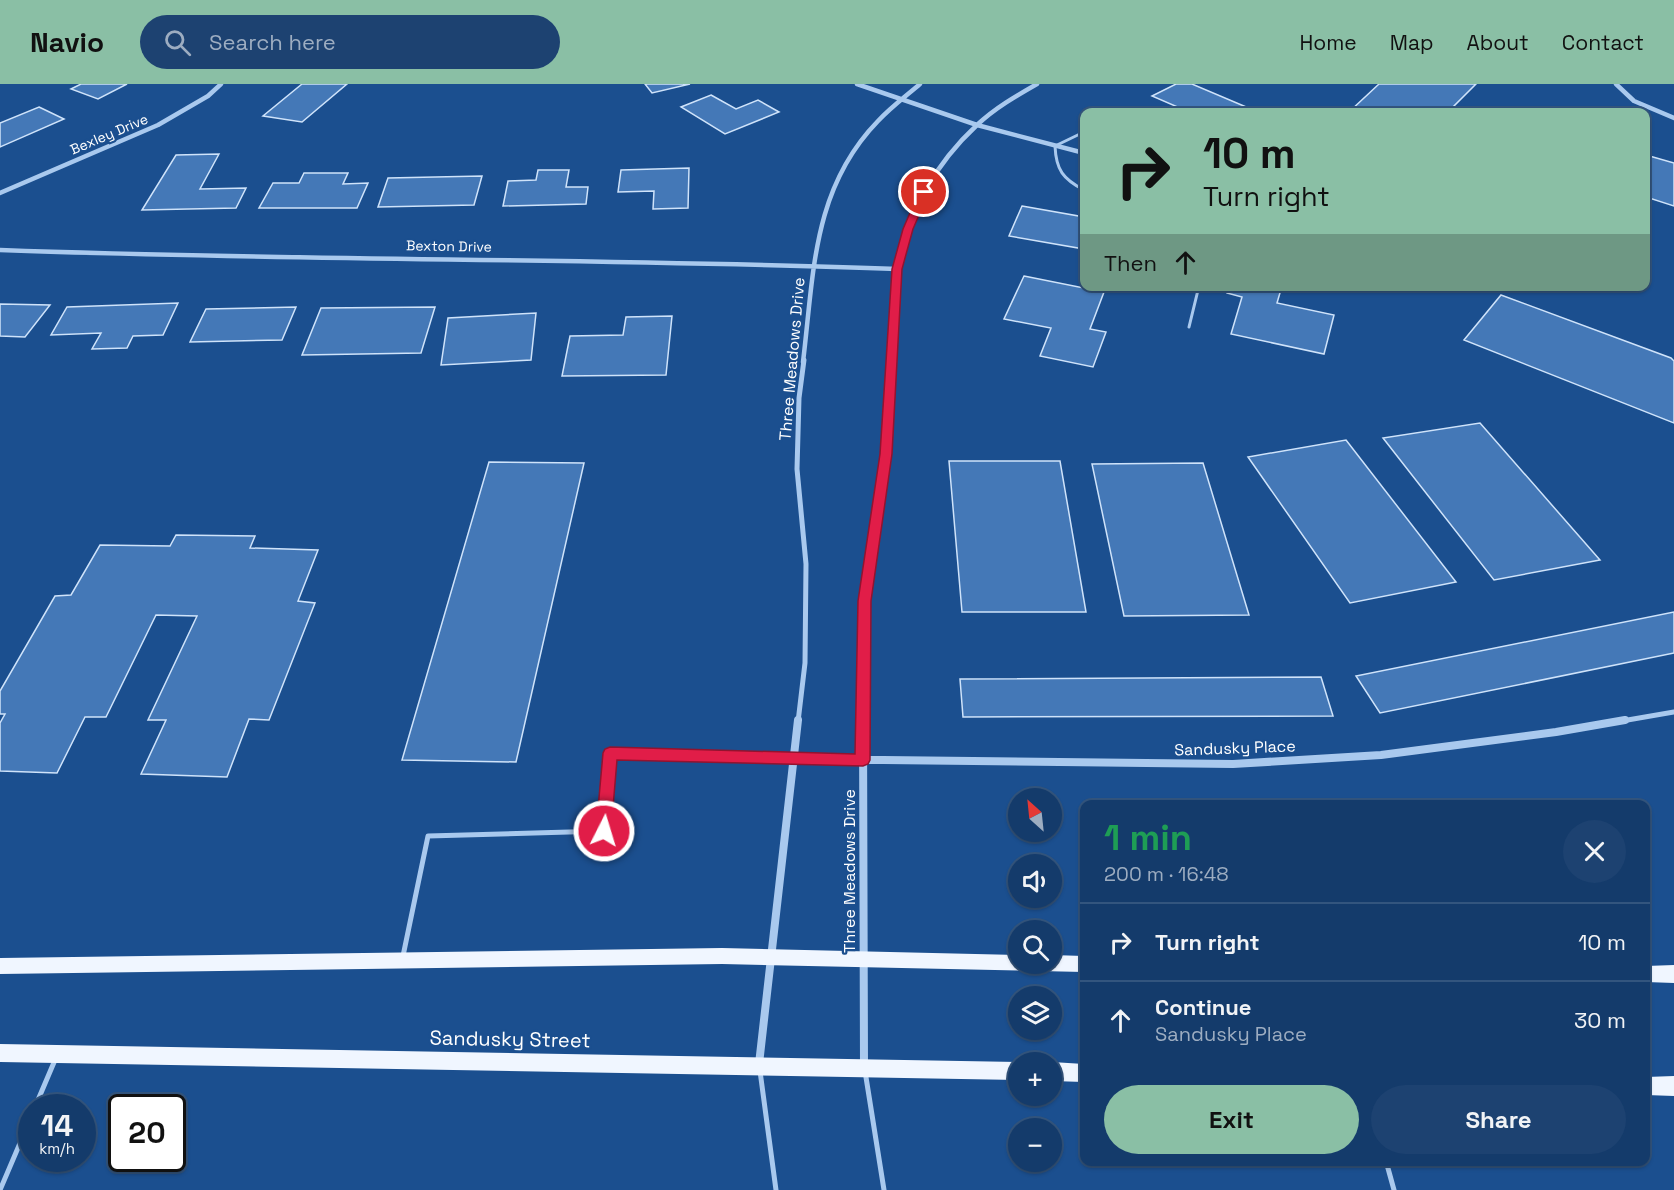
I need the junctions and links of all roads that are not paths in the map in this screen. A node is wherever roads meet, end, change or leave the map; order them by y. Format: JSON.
{"nodes":[{"id":1,"x":221,"y":84,"type":"edge"},
{"id":2,"x":857,"y":84,"type":"edge"},
{"id":3,"x":920,"y":84,"type":"edge"},
{"id":4,"x":1037,"y":84,"type":"edge"},
{"id":5,"x":1616,"y":84,"type":"edge"},
{"id":6,"x":901,"y":99,"type":"junction"},
{"id":7,"x":1649,"y":108,"type":"edge"},
{"id":8,"x":1650,"y":108,"type":"edge"},
{"id":9,"x":1674,"y":118,"type":"edge"},
{"id":10,"x":977,"y":125,"type":"junction"},
{"id":11,"x":1080,"y":134,"type":"edge"},
{"id":12,"x":1055,"y":146,"type":"junction"},
{"id":13,"x":1080,"y":152,"type":"edge"},
{"id":14,"x":1080,"y":188,"type":"edge"},
{"id":15,"x":0,"y":193,"type":"edge"},
{"id":16,"x":0,"y":250,"type":"edge"},
{"id":17,"x":813,"y":265,"type":"junction"},
{"id":18,"x":897,"y":269,"type":"junction"},
{"id":19,"x":1198,"y":291,"type":"edge"},
{"id":20,"x":1189,"y":327,"type":"dead end"},
{"id":21,"x":1674,"y":712,"type":"edge"},
{"id":22,"x":793,"y":759,"type":"junction"},
{"id":23,"x":863,"y":760,"type":"junction"},
{"id":24,"x":770,"y":957,"type":"junction"},
{"id":25,"x":863,"y":959,"type":"junction"},
{"id":26,"x":401,"y":961,"type":"junction"},
{"id":27,"x":1008,"y":963,"type":"edge"},
{"id":28,"x":1062,"y":964,"type":"edge"},
{"id":29,"x":1080,"y":964,"type":"edge"},
{"id":30,"x":0,"y":966,"type":"edge"},
{"id":31,"x":1650,"y":974,"type":"edge"},
{"id":32,"x":1674,"y":974,"type":"edge"},
{"id":33,"x":0,"y":1053,"type":"edge"},
{"id":34,"x":57,"y":1054,"type":"junction"},
{"id":35,"x":759,"y":1066,"type":"junction"},
{"id":36,"x":864,"y":1067,"type":"junction"},
{"id":37,"x":1008,"y":1071,"type":"edge"},
{"id":38,"x":1062,"y":1072,"type":"edge"},
{"id":39,"x":1080,"y":1073,"type":"edge"},
{"id":40,"x":1650,"y":1086,"type":"edge"},
{"id":41,"x":1674,"y":1086,"type":"edge"},
{"id":42,"x":40,"y":1094,"type":"edge"},
{"id":43,"x":18,"y":1148,"type":"edge"},
{"id":44,"x":1387,"y":1166,"type":"edge"},
{"id":45,"x":0,"y":1190,"type":"edge"},
{"id":46,"x":776,"y":1190,"type":"edge"},
{"id":47,"x":884,"y":1190,"type":"edge"},
{"id":48,"x":1394,"y":1190,"type":"edge"}],
"edges":[{"from":1,"to":15,"type":"street","name":"Bexley Drive"},
{"from":2,"to":6,"type":"street"},
{"from":3,"to":6,"type":"street","name":"Three Meadows Drive"},
{"from":4,"to":10,"type":"street","name":"Three Meadows Drive"},
{"from":5,"to":7,"type":"street"},
{"from":6,"to":10,"type":"street"},
{"from":6,"to":17,"type":"street","name":"Three Meadows Drive"},
{"from":8,"to":9,"type":"street"},
{"from":10,"to":12,"type":"street"},
{"from":10,"to":18,"type":"street","name":"Three Meadows Drive"},
{"from":11,"to":12,"type":"lane"},
{"from":12,"to":13,"type":"street"},
{"from":12,"to":14,"type":"lane"},
{"from":16,"to":17,"type":"street","name":"Bexton Drive"},
{"from":17,"to":18,"type":"street","name":"Bexton Drive"},
{"from":17,"to":22,"type":"street","name":"Three Meadows Drive"},
{"from":18,"to":23,"type":"street","name":"Three Meadows Drive"},
{"from":19,"to":20,"type":"lane"},
{"from":21,"to":23,"type":"street","name":"Sandusky Place"},
{"from":22,"to":23,"type":"street","name":"Sandusky Place"},
{"from":22,"to":24,"type":"street","name":"Three Meadows Drive"},
{"from":22,"to":26,"type":"lane"},
{"from":23,"to":25,"type":"street","name":"Three Meadows Drive"},
{"from":24,"to":25,"type":"main road"},
{"from":24,"to":26,"type":"main road"},
{"from":24,"to":35,"type":"street","name":"Three Meadows Drive"},
{"from":25,"to":27,"type":"main road"},
{"from":25,"to":36,"type":"street","name":"Three Meadows Drive"},
{"from":26,"to":30,"type":"main road"},
{"from":28,"to":29,"type":"main road"},
{"from":31,"to":32,"type":"main road"},
{"from":33,"to":34,"type":"main road","name":"Sandusky Street"},
{"from":34,"to":35,"type":"main road","name":"Sandusky Street"},
{"from":34,"to":42,"type":"lane"},
{"from":35,"to":36,"type":"main road","name":"Sandusky Street"},
{"from":35,"to":46,"type":"lane"},
{"from":36,"to":37,"type":"main road","name":"Sandusky Street"},
{"from":36,"to":47,"type":"lane"},
{"from":38,"to":39,"type":"main road"},
{"from":40,"to":41,"type":"main road"},
{"from":43,"to":45,"type":"lane"},
{"from":44,"to":48,"type":"lane"}]}
